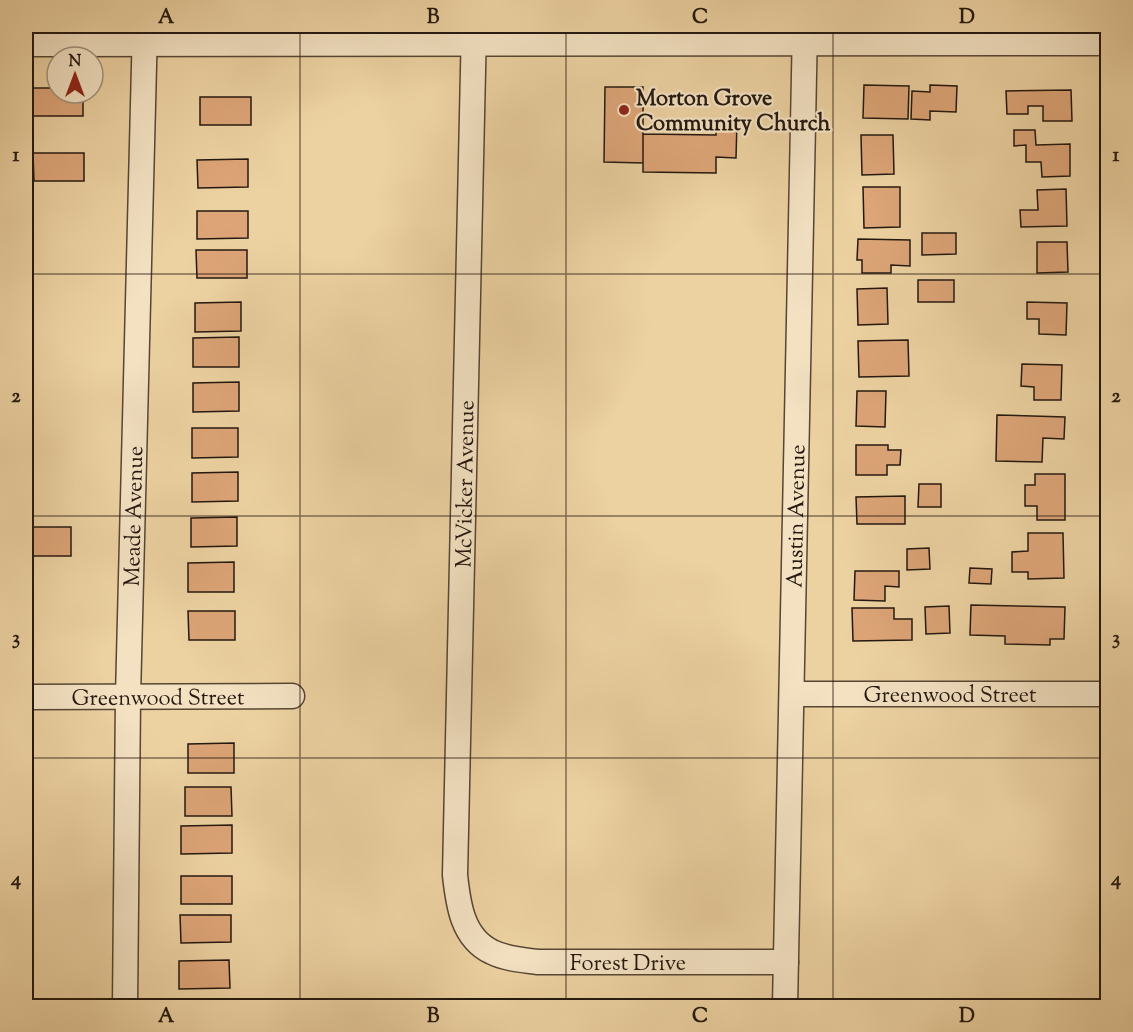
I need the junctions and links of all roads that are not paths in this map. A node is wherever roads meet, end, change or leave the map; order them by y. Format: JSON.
{"nodes":[{"id":1,"x":635,"y":34,"type":"edge"},
{"id":2,"x":805,"y":34,"type":"edge"},
{"id":3,"x":969,"y":34,"type":"edge"},
{"id":4,"x":145,"y":35,"type":"edge"},
{"id":5,"x":307,"y":35,"type":"edge"},
{"id":6,"x":474,"y":35,"type":"edge"},
{"id":7,"x":1107,"y":43,"type":"edge"},
{"id":8,"x":26,"y":44,"type":"edge"},
{"id":9,"x":792,"y":694,"type":"junction"},
{"id":10,"x":1107,"y":694,"type":"edge"},
{"id":11,"x":292,"y":696,"type":"dead end"},
{"id":12,"x":26,"y":697,"type":"edge"},
{"id":13,"x":128,"y":697,"type":"junction"},
{"id":14,"x":475,"y":939,"type":"joint"},
{"id":15,"x":786,"y":962,"type":"junction"},
{"id":16,"x":124,"y":1006,"type":"edge"},
{"id":17,"x":785,"y":1006,"type":"edge"}],
"edges":[{"from":1,"to":2,"type":"street"},
{"from":1,"to":6,"type":"street"},
{"from":2,"to":3,"type":"street"},
{"from":2,"to":9,"type":"street","name":"Austin Avenue"},
{"from":3,"to":7,"type":"street"},
{"from":4,"to":5,"type":"street"},
{"from":4,"to":8,"type":"street"},
{"from":4,"to":13,"type":"street","name":"Meade Avenue"},
{"from":5,"to":6,"type":"street"},
{"from":6,"to":14,"type":"street","name":"McVicker Avenue"},
{"from":9,"to":10,"type":"street","name":"Greenwood Street"},
{"from":9,"to":15,"type":"street","name":"Austin Avenue"},
{"from":11,"to":13,"type":"street","name":"Greenwood Street"},
{"from":12,"to":13,"type":"street","name":"Greenwood Street"},
{"from":13,"to":16,"type":"street","name":"Meade Avenue"},
{"from":14,"to":15,"type":"street","name":"Forest Drive"},
{"from":15,"to":17,"type":"street","name":"Austin Avenue"}]}
